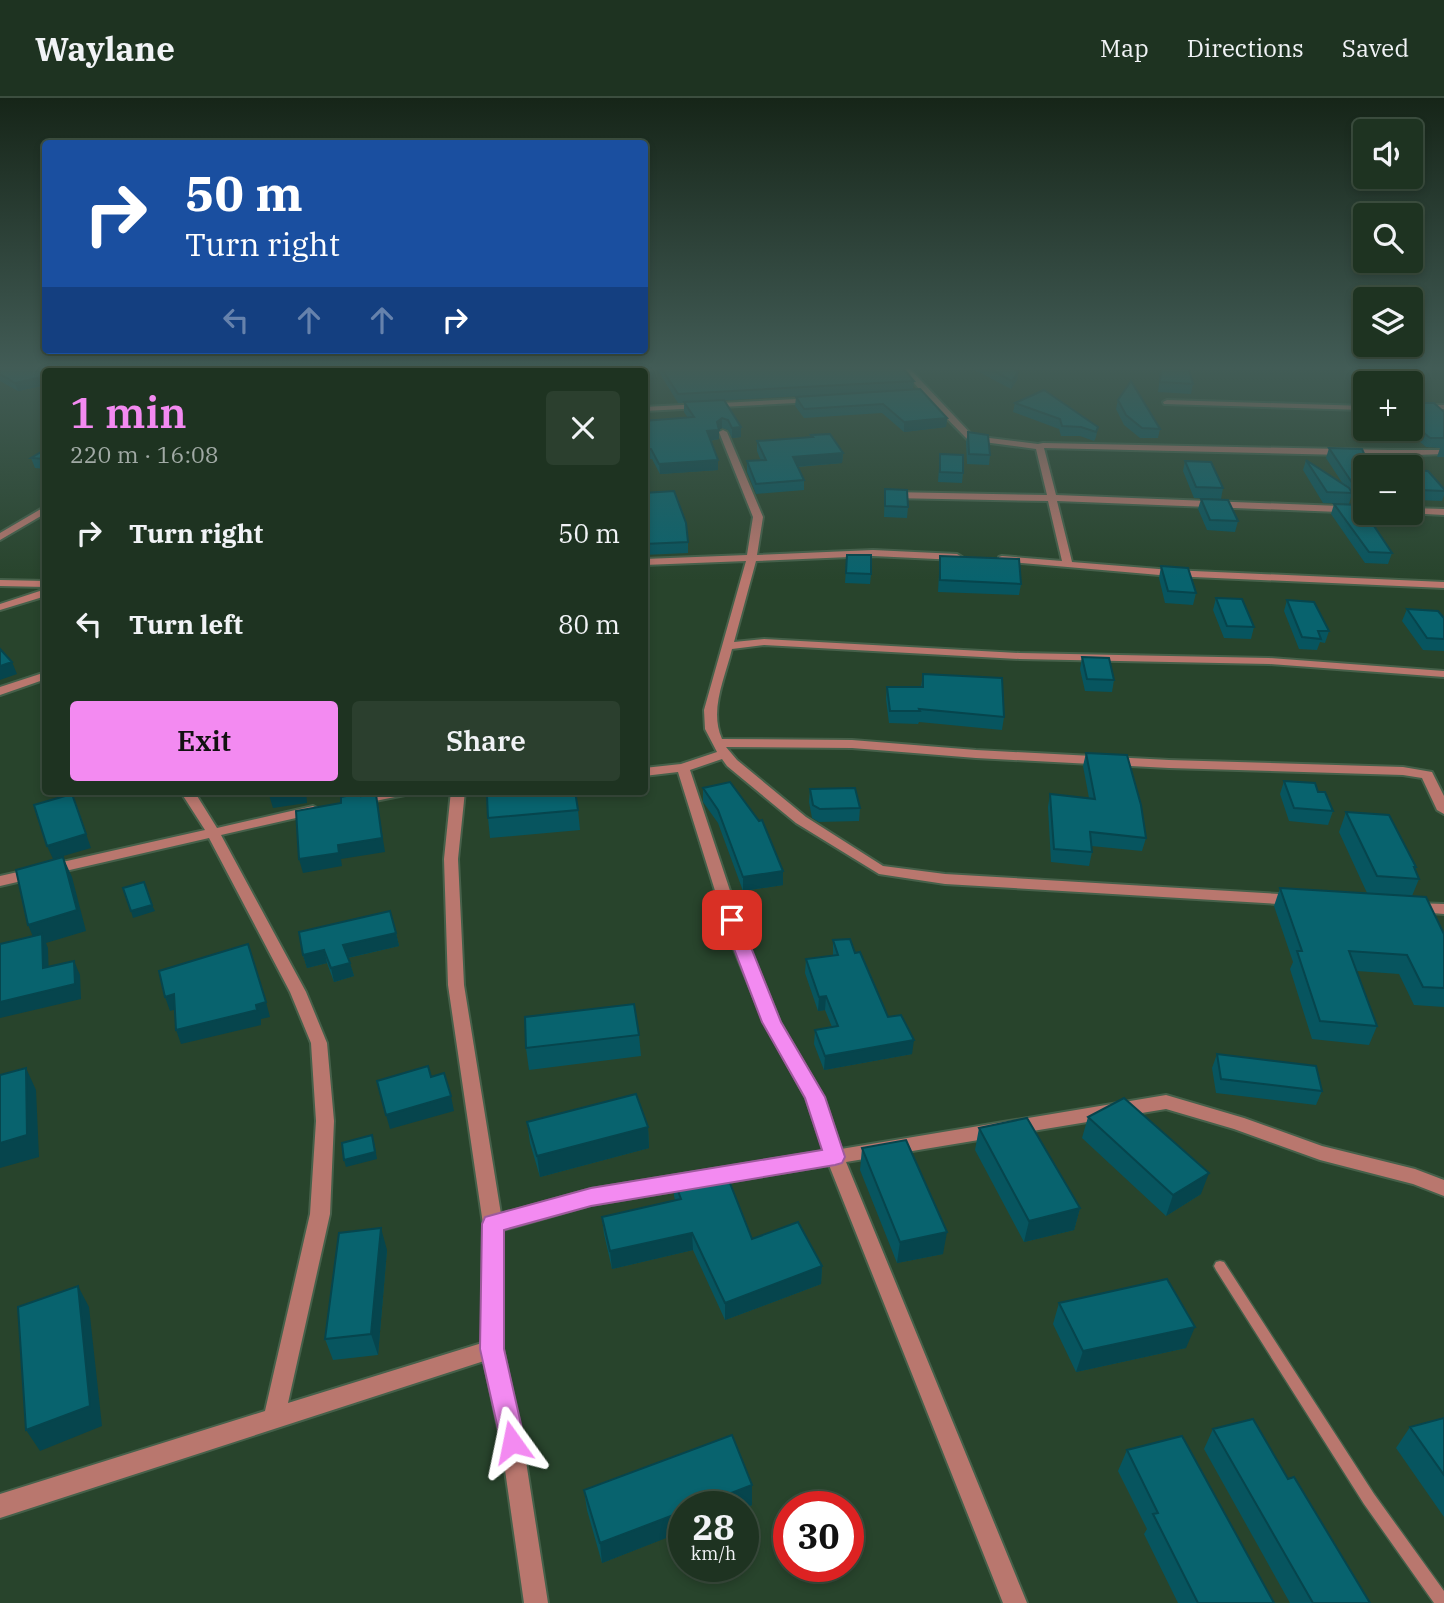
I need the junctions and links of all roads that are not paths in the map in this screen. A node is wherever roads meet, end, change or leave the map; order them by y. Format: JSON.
{"nodes":[{"id":1,"x":726,"y":439,"type":"edge"},
{"id":2,"x":980,"y":439,"type":"edge"},
{"id":3,"x":1040,"y":447,"type":"junction"},
{"id":4,"x":1444,"y":452,"type":"edge"},
{"id":5,"x":887,"y":495,"type":"edge"},
{"id":6,"x":1051,"y":498,"type":"junction"},
{"id":7,"x":1353,"y":510,"type":"edge"},
{"id":8,"x":42,"y":511,"type":"edge"},
{"id":9,"x":1423,"y":511,"type":"edge"},
{"id":10,"x":1444,"y":512,"type":"edge"},
{"id":11,"x":0,"y":537,"type":"edge"},
{"id":12,"x":752,"y":557,"type":"junction"},
{"id":13,"x":969,"y":557,"type":"edge"},
{"id":14,"x":994,"y":559,"type":"edge"},
{"id":15,"x":648,"y":562,"type":"edge"},
{"id":16,"x":1068,"y":565,"type":"junction"},
{"id":17,"x":0,"y":583,"type":"edge"},
{"id":18,"x":42,"y":584,"type":"edge"},
{"id":19,"x":1444,"y":585,"type":"edge"},
{"id":20,"x":42,"y":593,"type":"edge"},
{"id":21,"x":0,"y":607,"type":"edge"},
{"id":22,"x":726,"y":646,"type":"junction"},
{"id":23,"x":1444,"y":674,"type":"edge"},
{"id":24,"x":42,"y":676,"type":"edge"},
{"id":25,"x":0,"y":691,"type":"edge"},
{"id":26,"x":720,"y":749,"type":"junction"},
{"id":27,"x":683,"y":768,"type":"junction"},
{"id":28,"x":648,"y":772,"type":"edge"},
{"id":29,"x":1427,"y":775,"type":"junction"},
{"id":30,"x":1444,"y":776,"type":"edge"},
{"id":31,"x":190,"y":795,"type":"edge"},
{"id":32,"x":384,"y":795,"type":"edge"},
{"id":33,"x":458,"y":795,"type":"edge"},
{"id":34,"x":1444,"y":810,"type":"edge"},
{"id":35,"x":212,"y":831,"type":"junction"},
{"id":36,"x":0,"y":881,"type":"edge"},
{"id":37,"x":1307,"y":901,"type":"edge"},
{"id":38,"x":1403,"y":907,"type":"edge"},
{"id":39,"x":1444,"y":909,"type":"edge"},
{"id":40,"x":835,"y":1157,"type":"junction"},
{"id":41,"x":1444,"y":1188,"type":"edge"},
{"id":42,"x":493,"y":1224,"type":"junction"},
{"id":43,"x":1220,"y":1266,"type":"dead end"},
{"id":44,"x":492,"y":1349,"type":"junction"},
{"id":45,"x":274,"y":1418,"type":"junction"},
{"id":46,"x":0,"y":1506,"type":"edge"},
{"id":47,"x":536,"y":1603,"type":"edge"},
{"id":48,"x":1015,"y":1603,"type":"edge"},
{"id":49,"x":1443,"y":1603,"type":"edge"}],
"edges":[{"from":1,"to":12,"type":"street"},
{"from":2,"to":3,"type":"street"},
{"from":3,"to":4,"type":"street"},
{"from":3,"to":6,"type":"street"},
{"from":5,"to":6,"type":"street"},
{"from":6,"to":7,"type":"street"},
{"from":6,"to":16,"type":"street"},
{"from":8,"to":11,"type":"street"},
{"from":9,"to":10,"type":"street"},
{"from":12,"to":13,"type":"street"},
{"from":12,"to":15,"type":"street"},
{"from":12,"to":22,"type":"street"},
{"from":14,"to":16,"type":"street"},
{"from":16,"to":19,"type":"street"},
{"from":17,"to":18,"type":"street"},
{"from":20,"to":21,"type":"street"},
{"from":22,"to":23,"type":"street"},
{"from":22,"to":26,"type":"street"},
{"from":24,"to":25,"type":"street"},
{"from":26,"to":27,"type":"street"},
{"from":26,"to":29,"type":"street"},
{"from":26,"to":37,"type":"street"},
{"from":27,"to":28,"type":"street"},
{"from":27,"to":40,"type":"street"},
{"from":29,"to":30,"type":"street"},
{"from":29,"to":34,"type":"street"},
{"from":31,"to":35,"type":"street"},
{"from":32,"to":35,"type":"street"},
{"from":33,"to":42,"type":"street"},
{"from":35,"to":36,"type":"street"},
{"from":35,"to":45,"type":"street"},
{"from":38,"to":39,"type":"street"},
{"from":40,"to":41,"type":"street"},
{"from":40,"to":42,"type":"street"},
{"from":40,"to":48,"type":"street"},
{"from":42,"to":44,"type":"street"},
{"from":43,"to":49,"type":"lane"},
{"from":44,"to":45,"type":"street"},
{"from":44,"to":47,"type":"street"},
{"from":45,"to":46,"type":"street"}]}
